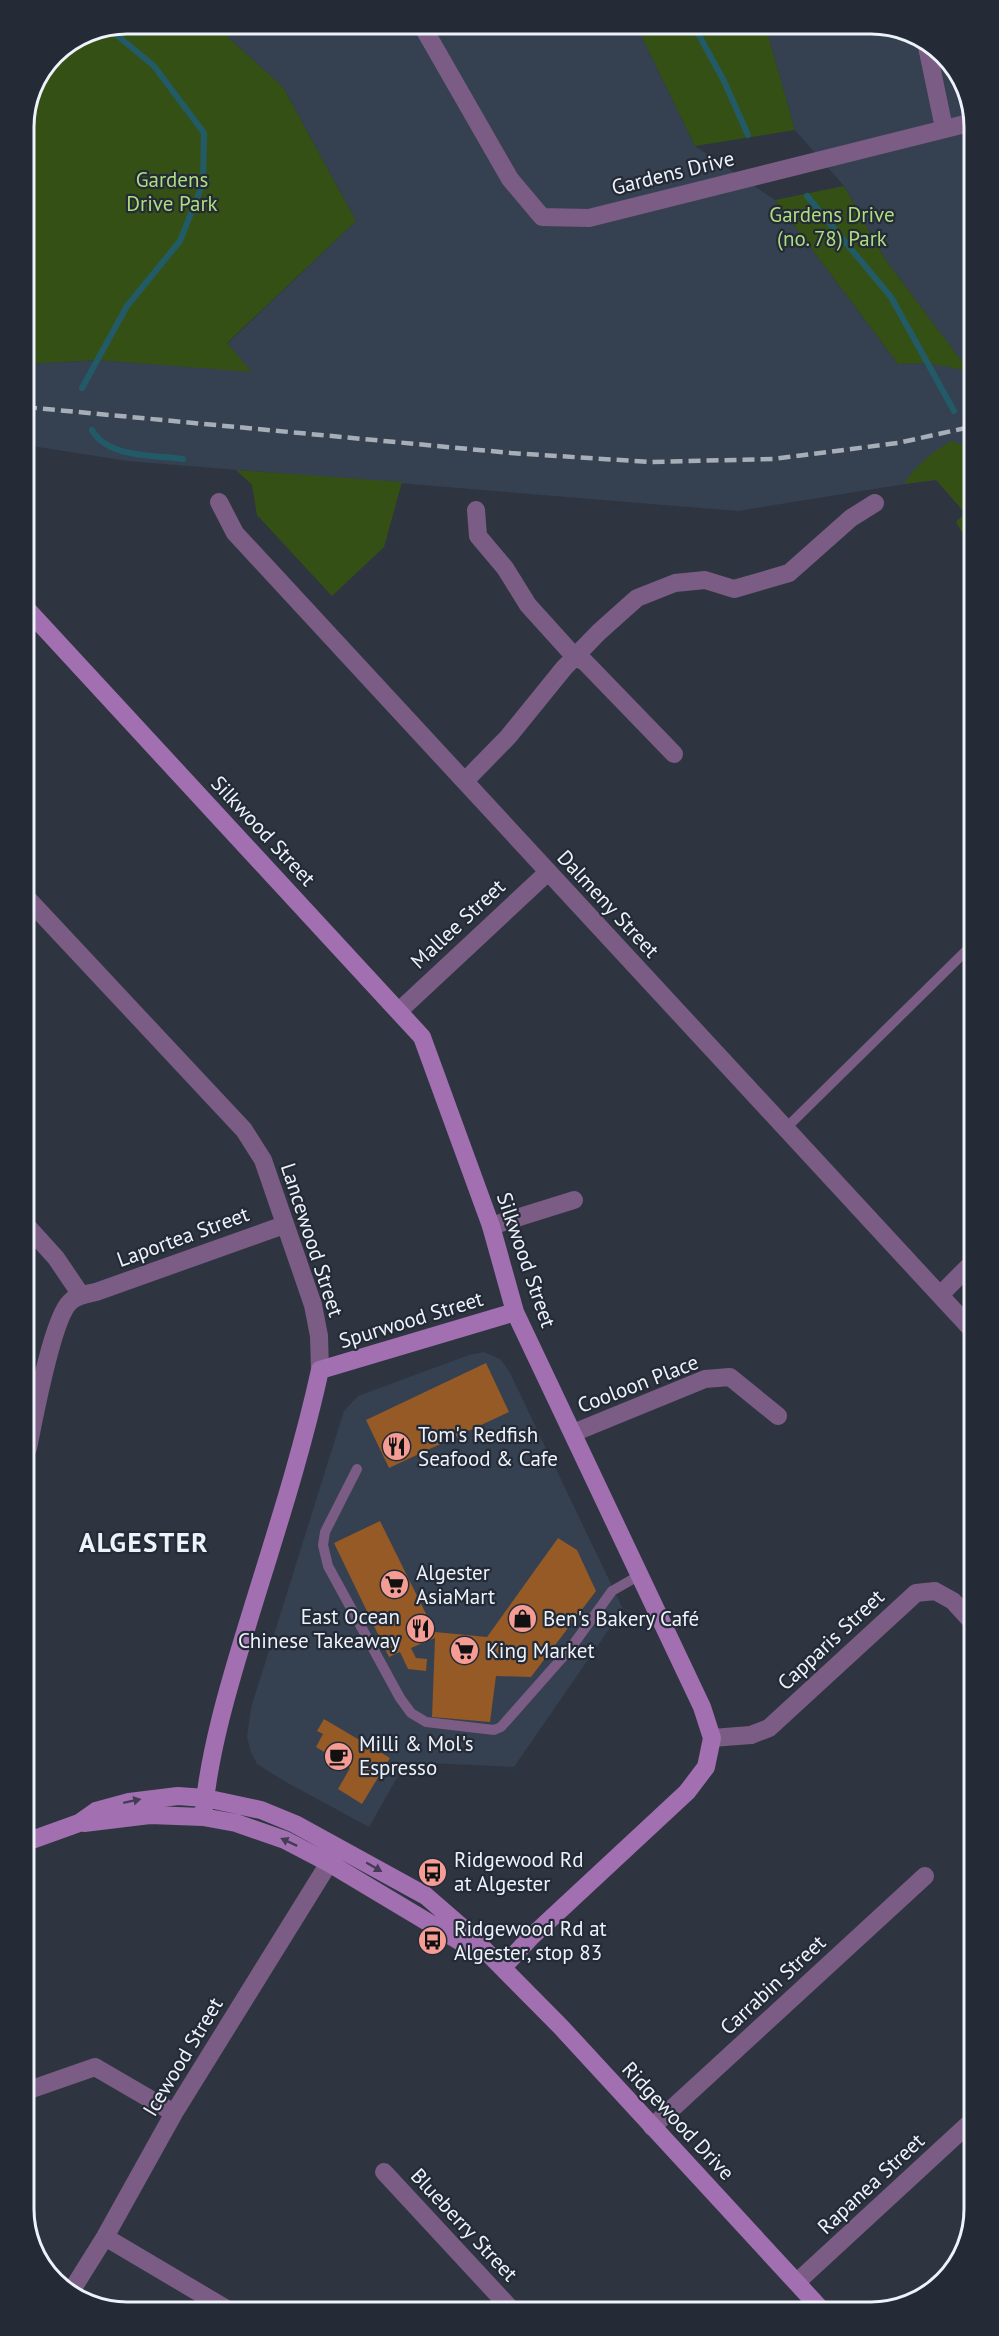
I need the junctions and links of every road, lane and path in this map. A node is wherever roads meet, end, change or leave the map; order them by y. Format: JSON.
{"nodes":[{"id":1,"x":428,"y":34,"type":"edge"},
{"id":2,"x":929,"y":55,"type":"edge"},
{"id":3,"x":964,"y":124,"type":"edge"},
{"id":4,"x":944,"y":128,"type":"junction"},
{"id":5,"x":219,"y":502,"type":"dead end"},
{"id":6,"x":875,"y":503,"type":"dead end"},
{"id":7,"x":476,"y":510,"type":"dead end"},
{"id":8,"x":35,"y":617,"type":"edge"},
{"id":9,"x":575,"y":657,"type":"junction"},
{"id":10,"x":674,"y":754,"type":"dead end"},
{"id":11,"x":465,"y":781,"type":"junction"},
{"id":12,"x":548,"y":872,"type":"junction"},
{"id":13,"x":35,"y":907,"type":"edge"},
{"id":14,"x":964,"y":953,"type":"edge"},
{"id":15,"x":399,"y":1011,"type":"junction"},
{"id":16,"x":785,"y":1129,"type":"junction"},
{"id":17,"x":574,"y":1200,"type":"dead end"},
{"id":18,"x":284,"y":1225,"type":"junction"},
{"id":19,"x":491,"y":1226,"type":"junction"},
{"id":20,"x":35,"y":1235,"type":"edge"},
{"id":21,"x":964,"y":1271,"type":"edge"},
{"id":22,"x":88,"y":1294,"type":"junction"},
{"id":23,"x":940,"y":1295,"type":"junction"},
{"id":24,"x":516,"y":1312,"type":"junction"},
{"id":25,"x":964,"y":1321,"type":"edge"},
{"id":26,"x":320,"y":1370,"type":"junction"},
{"id":27,"x":35,"y":1413,"type":"edge"},
{"id":28,"x":778,"y":1416,"type":"dead end"},
{"id":29,"x":573,"y":1433,"type":"junction"},
{"id":30,"x":357,"y":1468,"type":"dead end"},
{"id":31,"x":640,"y":1575,"type":"junction"},
{"id":32,"x":964,"y":1613,"type":"edge"},
{"id":33,"x":712,"y":1738,"type":"junction"},
{"id":34,"x":205,"y":1798,"type":"junction"},
{"id":35,"x":203,"y":1817,"type":"junction"},
{"id":36,"x":79,"y":1823,"type":"junction"},
{"id":37,"x":35,"y":1839,"type":"edge"},
{"id":38,"x":339,"y":1846,"type":"junction"},
{"id":39,"x":329,"y":1863,"type":"junction"},
{"id":40,"x":925,"y":1876,"type":"dead end"},
{"id":41,"x":503,"y":1967,"type":"junction"},
{"id":42,"x":35,"y":2088,"type":"edge"},
{"id":43,"x":174,"y":2113,"type":"junction"},
{"id":44,"x":652,"y":2127,"type":"junction"},
{"id":45,"x":964,"y":2128,"type":"edge"},
{"id":46,"x":384,"y":2172,"type":"dead end"},
{"id":47,"x":105,"y":2237,"type":"junction"},
{"id":48,"x":797,"y":2283,"type":"junction"},
{"id":49,"x":75,"y":2285,"type":"edge"},
{"id":50,"x":213,"y":2301,"type":"edge"},
{"id":51,"x":504,"y":2302,"type":"edge"},
{"id":52,"x":814,"y":2302,"type":"edge"}],
"edges":[{"from":1,"to":4,"type":"street","name":"Gardens Drive"},
{"from":2,"to":4,"type":"street"},
{"from":3,"to":4,"type":"street","name":"Gardens Drive"},
{"from":5,"to":11,"type":"street","name":"Dalmeny Street"},
{"from":6,"to":9,"type":"street"},
{"from":7,"to":9,"type":"street"},
{"from":8,"to":15,"type":"street","name":"Silkwood Street"},
{"from":9,"to":10,"type":"street"},
{"from":9,"to":11,"type":"street"},
{"from":11,"to":12,"type":"street","name":"Dalmeny Street"},
{"from":12,"to":15,"type":"street","name":"Mallee Street"},
{"from":12,"to":16,"type":"street","name":"Dalmeny Street"},
{"from":13,"to":18,"type":"street","name":"Lancewood Street"},
{"from":14,"to":16,"type":"lane"},
{"from":15,"to":19,"type":"street","name":"Silkwood Street"},
{"from":16,"to":23,"type":"street","name":"Dalmeny Street"},
{"from":17,"to":19,"type":"street"},
{"from":18,"to":22,"type":"street","name":"Laportea Street"},
{"from":18,"to":26,"type":"street","name":"Lancewood Street"},
{"from":19,"to":24,"type":"street","name":"Silkwood Street"},
{"from":20,"to":22,"type":"street"},
{"from":21,"to":23,"type":"street"},
{"from":22,"to":27,"type":"street"},
{"from":23,"to":25,"type":"street","name":"Dalmeny Street"},
{"from":24,"to":26,"type":"street","name":"Spurwood Street"},
{"from":24,"to":29,"type":"street","name":"Silkwood Street"},
{"from":26,"to":34,"type":"street","name":"Lancewood Street"},
{"from":28,"to":29,"type":"street","name":"Cooloon Place"},
{"from":29,"to":31,"type":"street","name":"Silkwood Street"},
{"from":30,"to":31,"type":"lane"},
{"from":31,"to":33,"type":"street","name":"Silkwood Street"},
{"from":32,"to":33,"type":"street","name":"Capparis Street"},
{"from":33,"to":41,"type":"street","name":"Silkwood Street"},
{"from":34,"to":35,"type":"street","name":"Lancewood Street"},
{"from":36,"to":34,"type":"street","name":"Ridgewood Drive","one_way":true},
{"from":34,"to":38,"type":"street","name":"Ridgewood Drive"},
{"from":35,"to":36,"type":"street","name":"Ridgewood Drive"},
{"from":39,"to":35,"type":"street","name":"Ridgewood Drive","one_way":true},
{"from":36,"to":37,"type":"street"},
{"from":38,"to":39,"type":"street","name":"Icewood Street"},
{"from":38,"to":41,"type":"street","name":"Ridgewood Drive","one_way":true},
{"from":39,"to":41,"type":"street","name":"Ridgewood Drive"},
{"from":39,"to":43,"type":"street","name":"Icewood Street"},
{"from":40,"to":44,"type":"street","name":"Carrabin Street"},
{"from":41,"to":44,"type":"street","name":"Ridgewood Drive"},
{"from":42,"to":43,"type":"street"},
{"from":43,"to":47,"type":"street","name":"Icewood Street"},
{"from":44,"to":48,"type":"street","name":"Ridgewood Drive"},
{"from":45,"to":48,"type":"street","name":"Rapanea Street"},
{"from":46,"to":51,"type":"street","name":"Blueberry Street"},
{"from":47,"to":49,"type":"street","name":"Icewood Street"},
{"from":47,"to":50,"type":"street"},
{"from":48,"to":52,"type":"street","name":"Ridgewood Drive"}]}
